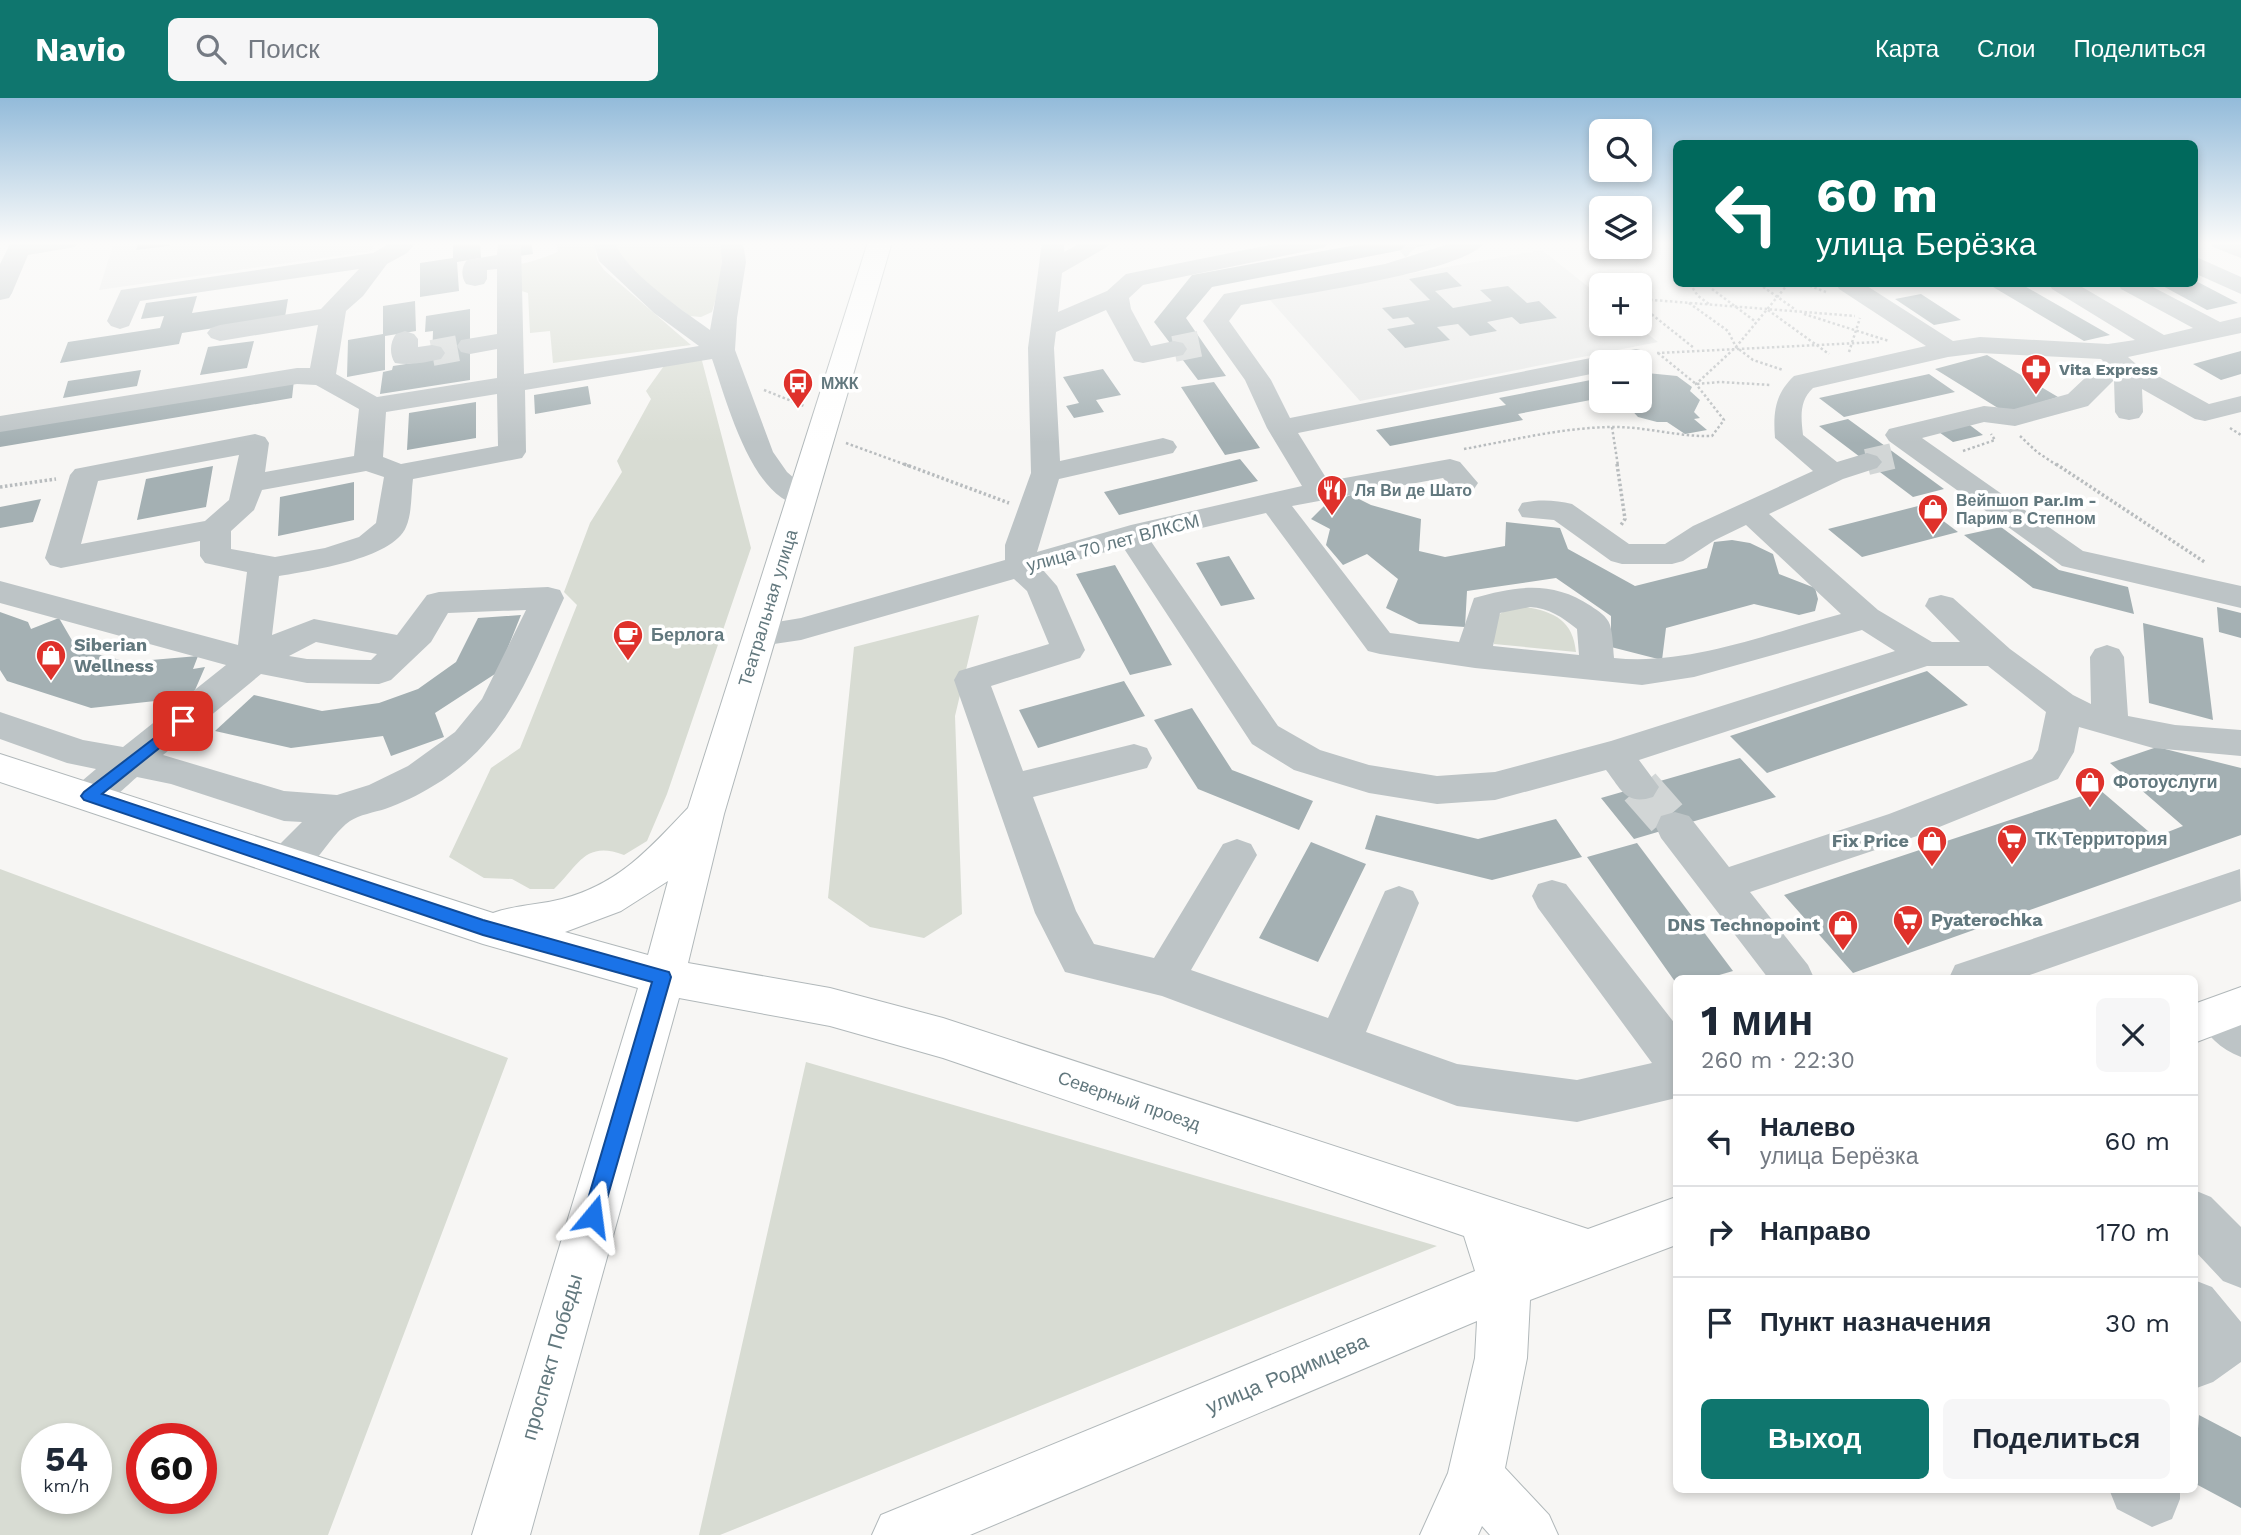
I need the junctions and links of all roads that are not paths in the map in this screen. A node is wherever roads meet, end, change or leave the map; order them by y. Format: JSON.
{"nodes":[{"id":1,"x":125,"y":309,"type":"edge"},
{"id":2,"x":334,"y":309,"type":"edge"},
{"id":3,"x":510,"y":309,"type":"edge"},
{"id":4,"x":664,"y":309,"type":"edge"},
{"id":5,"x":726,"y":309,"type":"edge"},
{"id":6,"x":860,"y":309,"type":"edge"},
{"id":7,"x":1045,"y":309,"type":"edge"},
{"id":8,"x":1086,"y":309,"type":"edge"},
{"id":9,"x":1118,"y":309,"type":"edge"},
{"id":10,"x":1225,"y":309,"type":"edge"},
{"id":11,"x":1876,"y":309,"type":"edge"},
{"id":12,"x":2103,"y":309,"type":"edge"},
{"id":13,"x":2186,"y":309,"type":"edge"},
{"id":14,"x":333,"y":315,"type":"junction"},
{"id":15,"x":120,"y":321,"type":"dead end"},
{"id":16,"x":1043,"y":328,"type":"junction"},
{"id":17,"x":2229,"y":328,"type":"edge"},
{"id":18,"x":220,"y":333,"type":"dead end"},
{"id":19,"x":405,"y":338,"type":"dead end"},
{"id":20,"x":1228,"y":338,"type":"junction"},
{"id":21,"x":511,"y":340,"type":"junction"},
{"id":22,"x":1203,"y":343,"type":"tunnel mouth"},
{"id":23,"x":1942,"y":344,"type":"junction"},
{"id":24,"x":2161,"y":344,"type":"junction"},
{"id":25,"x":470,"y":346,"type":"tunnel mouth"},
{"id":26,"x":1174,"y":349,"type":"tunnel mouth"},
{"id":27,"x":722,"y":350,"type":"junction"},
{"id":28,"x":432,"y":353,"type":"tunnel mouth"},
{"id":29,"x":2118,"y":361,"type":"junction"},
{"id":30,"x":1589,"y":366,"type":"edge"},
{"id":31,"x":322,"y":377,"type":"junction"},
{"id":32,"x":512,"y":383,"type":"junction"},
{"id":33,"x":2241,"y":404,"type":"edge"},
{"id":34,"x":373,"y":406,"type":"junction"},
{"id":35,"x":2129,"y":412,"type":"dead end"},
{"id":36,"x":0,"y":424,"type":"edge"},
{"id":37,"x":1281,"y":428,"type":"junction"},
{"id":38,"x":1163,"y":447,"type":"dead end"},
{"id":39,"x":368,"y":462,"type":"junction"},
{"id":40,"x":1867,"y":462,"type":"tunnel mouth"},
{"id":41,"x":398,"y":473,"type":"junction"},
{"id":42,"x":1046,"y":473,"type":"junction"},
{"id":43,"x":1833,"y":473,"type":"junction"},
{"id":44,"x":1463,"y":483,"type":"dead end"},
{"id":45,"x":249,"y":484,"type":"junction"},
{"id":46,"x":1320,"y":491,"type":"junction"},
{"id":47,"x":802,"y":498,"type":"junction"},
{"id":48,"x":1274,"y":503,"type":"junction"},
{"id":49,"x":1533,"y":510,"type":"dead end"},
{"id":50,"x":1751,"y":513,"type":"junction"},
{"id":51,"x":215,"y":529,"type":"junction"},
{"id":52,"x":1131,"y":535,"type":"junction"},
{"id":53,"x":264,"y":567,"type":"junction"},
{"id":54,"x":1021,"y":568,"type":"junction"},
{"id":55,"x":0,"y":592,"type":"edge"},
{"id":56,"x":2241,"y":597,"type":"edge"},
{"id":57,"x":1941,"y":606,"type":"dead end"},
{"id":58,"x":1866,"y":618,"type":"junction"},
{"id":59,"x":760,"y":635,"type":"junction"},
{"id":60,"x":1925,"y":654,"type":"junction"},
{"id":61,"x":1475,"y":656,"type":"junction"},
{"id":62,"x":1997,"y":656,"type":"junction"},
{"id":63,"x":2107,"y":657,"type":"dead end"},
{"id":64,"x":254,"y":661,"type":"junction"},
{"id":65,"x":1598,"y":668,"type":"junction"},
{"id":66,"x":2066,"y":708,"type":"junction"},
{"id":67,"x":0,"y":724,"type":"edge"},
{"id":68,"x":2110,"y":724,"type":"junction"},
{"id":69,"x":2241,"y":743,"type":"edge"},
{"id":70,"x":1614,"y":754,"type":"junction"},
{"id":71,"x":1133,"y":758,"type":"dead end"},
{"id":72,"x":130,"y":762,"type":"junction"},
{"id":73,"x":0,"y":768,"type":"edge"},
{"id":74,"x":1640,"y":786,"type":"tunnel mouth"},
{"id":75,"x":1010,"y":788,"type":"junction"},
{"id":76,"x":89,"y":796,"type":"junction"},
{"id":77,"x":337,"y":810,"type":"junction"},
{"id":78,"x":705,"y":814,"type":"junction"},
{"id":79,"x":1675,"y":827,"type":"tunnel mouth"},
{"id":80,"x":1237,"y":855,"type":"dead end"},
{"id":81,"x":287,"y":862,"type":"junction"},
{"id":82,"x":2241,"y":885,"type":"edge"},
{"id":83,"x":1721,"y":886,"type":"junction"},
{"id":84,"x":1552,"y":896,"type":"dead end"},
{"id":85,"x":1399,"y":903,"type":"dead end"},
{"id":86,"x":483,"y":928,"type":"junction"},
{"id":87,"x":1791,"y":975,"type":"edge"},
{"id":88,"x":1979,"y":975,"type":"edge"},
{"id":89,"x":663,"y":977,"type":"junction"},
{"id":90,"x":1164,"y":978,"type":"junction"},
{"id":91,"x":1339,"y":1043,"type":"junction"},
{"id":92,"x":1673,"y":1055,"type":"edge"},
{"id":93,"x":1673,"y":1079,"type":"edge"},
{"id":94,"x":1483,"y":1219,"type":"junction"},
{"id":95,"x":1673,"y":1224,"type":"edge"},
{"id":96,"x":1589,"y":1254,"type":"junction"},
{"id":97,"x":1505,"y":1283,"type":"junction"},
{"id":98,"x":2198,"y":1310,"type":"edge"},
{"id":99,"x":2198,"y":1360,"type":"edge"},
{"id":100,"x":1475,"y":1477,"type":"junction"},
{"id":101,"x":501,"y":1535,"type":"edge"},
{"id":102,"x":901,"y":1535,"type":"edge"},
{"id":103,"x":1450,"y":1535,"type":"edge"},
{"id":104,"x":1529,"y":1535,"type":"edge"}],
"edges":[{"from":1,"to":15,"type":"street"},
{"from":2,"to":14,"type":"street"},
{"from":3,"to":21,"type":"street"},
{"from":4,"to":27,"type":"street"},
{"from":5,"to":27,"type":"street"},
{"from":6,"to":47,"type":"main road","name":"Театральная улица"},
{"from":7,"to":16,"type":"street"},
{"from":8,"to":16,"type":"street"},
{"from":9,"to":26,"type":"street"},
{"from":10,"to":20,"type":"street"},
{"from":11,"to":23,"type":"street"},
{"from":12,"to":24,"type":"street"},
{"from":13,"to":17,"type":"street"},
{"from":14,"to":18,"type":"street"},
{"from":14,"to":31,"type":"street"},
{"from":16,"to":42,"type":"street"},
{"from":17,"to":24,"type":"street"},
{"from":19,"to":28,"type":"street"},
{"from":20,"to":22,"type":"street"},
{"from":20,"to":37,"type":"street"},
{"from":21,"to":25,"type":"street"},
{"from":21,"to":32,"type":"street"},
{"from":23,"to":29,"type":"street"},
{"from":23,"to":43,"type":"street"},
{"from":24,"to":29,"type":"street"},
{"from":27,"to":32,"type":"street"},
{"from":27,"to":47,"type":"street"},
{"from":29,"to":33,"type":"street"},
{"from":29,"to":35,"type":"street"},
{"from":29,"to":56,"type":"street"},
{"from":30,"to":37,"type":"street"},
{"from":31,"to":34,"type":"street"},
{"from":31,"to":36,"type":"street"},
{"from":32,"to":34,"type":"street"},
{"from":32,"to":41,"type":"street"},
{"from":34,"to":39,"type":"street"},
{"from":37,"to":46,"type":"street"},
{"from":38,"to":42,"type":"street"},
{"from":39,"to":41,"type":"street"},
{"from":39,"to":45,"type":"street"},
{"from":40,"to":43,"type":"street"},
{"from":41,"to":53,"type":"street"},
{"from":42,"to":54,"type":"street"},
{"from":43,"to":50,"type":"street"},
{"from":44,"to":46,"type":"street","name":"улица 70 лет ВЛКСМ"},
{"from":45,"to":51,"type":"street"},
{"from":45,"to":51,"type":"street"},
{"from":46,"to":48,"type":"street","name":"улица 70 лет ВЛКСМ"},
{"from":47,"to":59,"type":"main road","name":"Театральная улица"},
{"from":48,"to":52,"type":"street","name":"улица 70 лет ВЛКСМ"},
{"from":48,"to":61,"type":"street"},
{"from":49,"to":50,"type":"street"},
{"from":50,"to":58,"type":"street"},
{"from":51,"to":53,"type":"street"},
{"from":52,"to":54,"type":"street","name":"улица 70 лет ВЛКСМ"},
{"from":52,"to":70,"type":"street"},
{"from":53,"to":64,"type":"street"},
{"from":54,"to":59,"type":"street","name":"улица 70 лет ВЛКСМ"},
{"from":54,"to":75,"type":"street"},
{"from":55,"to":64,"type":"street"},
{"from":57,"to":62,"type":"street"},
{"from":58,"to":60,"type":"street"},
{"from":58,"to":65,"type":"street"},
{"from":59,"to":78,"type":"main road","name":"Театральная улица"},
{"from":60,"to":62,"type":"street"},
{"from":60,"to":70,"type":"street"},
{"from":61,"to":65,"type":"street"},
{"from":61,"to":65,"type":"street"},
{"from":62,"to":66,"type":"street"},
{"from":63,"to":68,"type":"street"},
{"from":64,"to":72,"type":"street"},
{"from":64,"to":77,"type":"street"},
{"from":66,"to":68,"type":"street"},
{"from":66,"to":83,"type":"street"},
{"from":67,"to":72,"type":"street"},
{"from":68,"to":69,"type":"street"},
{"from":70,"to":74,"type":"street"},
{"from":71,"to":75,"type":"street"},
{"from":72,"to":76,"type":"street"},
{"from":72,"to":77,"type":"street"},
{"from":73,"to":76,"type":"main road","name":"Северный проезд"},
{"from":75,"to":90,"type":"street"},
{"from":76,"to":81,"type":"main road","name":"Северный проезд"},
{"from":77,"to":81,"type":"street"},
{"from":78,"to":86,"type":"main road"},
{"from":78,"to":89,"type":"main road","name":"Театральная улица"},
{"from":79,"to":83,"type":"street"},
{"from":80,"to":90,"type":"street"},
{"from":81,"to":86,"type":"main road","name":"Северный проезд"},
{"from":82,"to":88,"type":"street"},
{"from":83,"to":87,"type":"street"},
{"from":84,"to":92,"type":"street"},
{"from":85,"to":91,"type":"street"},
{"from":86,"to":89,"type":"main road","name":"Северный проезд"},
{"from":89,"to":94,"type":"main road","name":"Северный проезд"},
{"from":89,"to":101,"type":"main road","name":"проспект Победы"},
{"from":90,"to":91,"type":"street"},
{"from":91,"to":93,"type":"street"},
{"from":94,"to":96,"type":"main road","name":"Северный проезд"},
{"from":94,"to":97,"type":"main road"},
{"from":95,"to":96,"type":"main road","name":"улица Родимцева"},
{"from":96,"to":97,"type":"main road","name":"улица Родимцева"},
{"from":97,"to":100,"type":"main road"},
{"from":97,"to":102,"type":"main road","name":"улица Родимцева"},
{"from":98,"to":99,"type":"street"},
{"from":100,"to":103,"type":"main road"},
{"from":100,"to":104,"type":"main road"}]}
